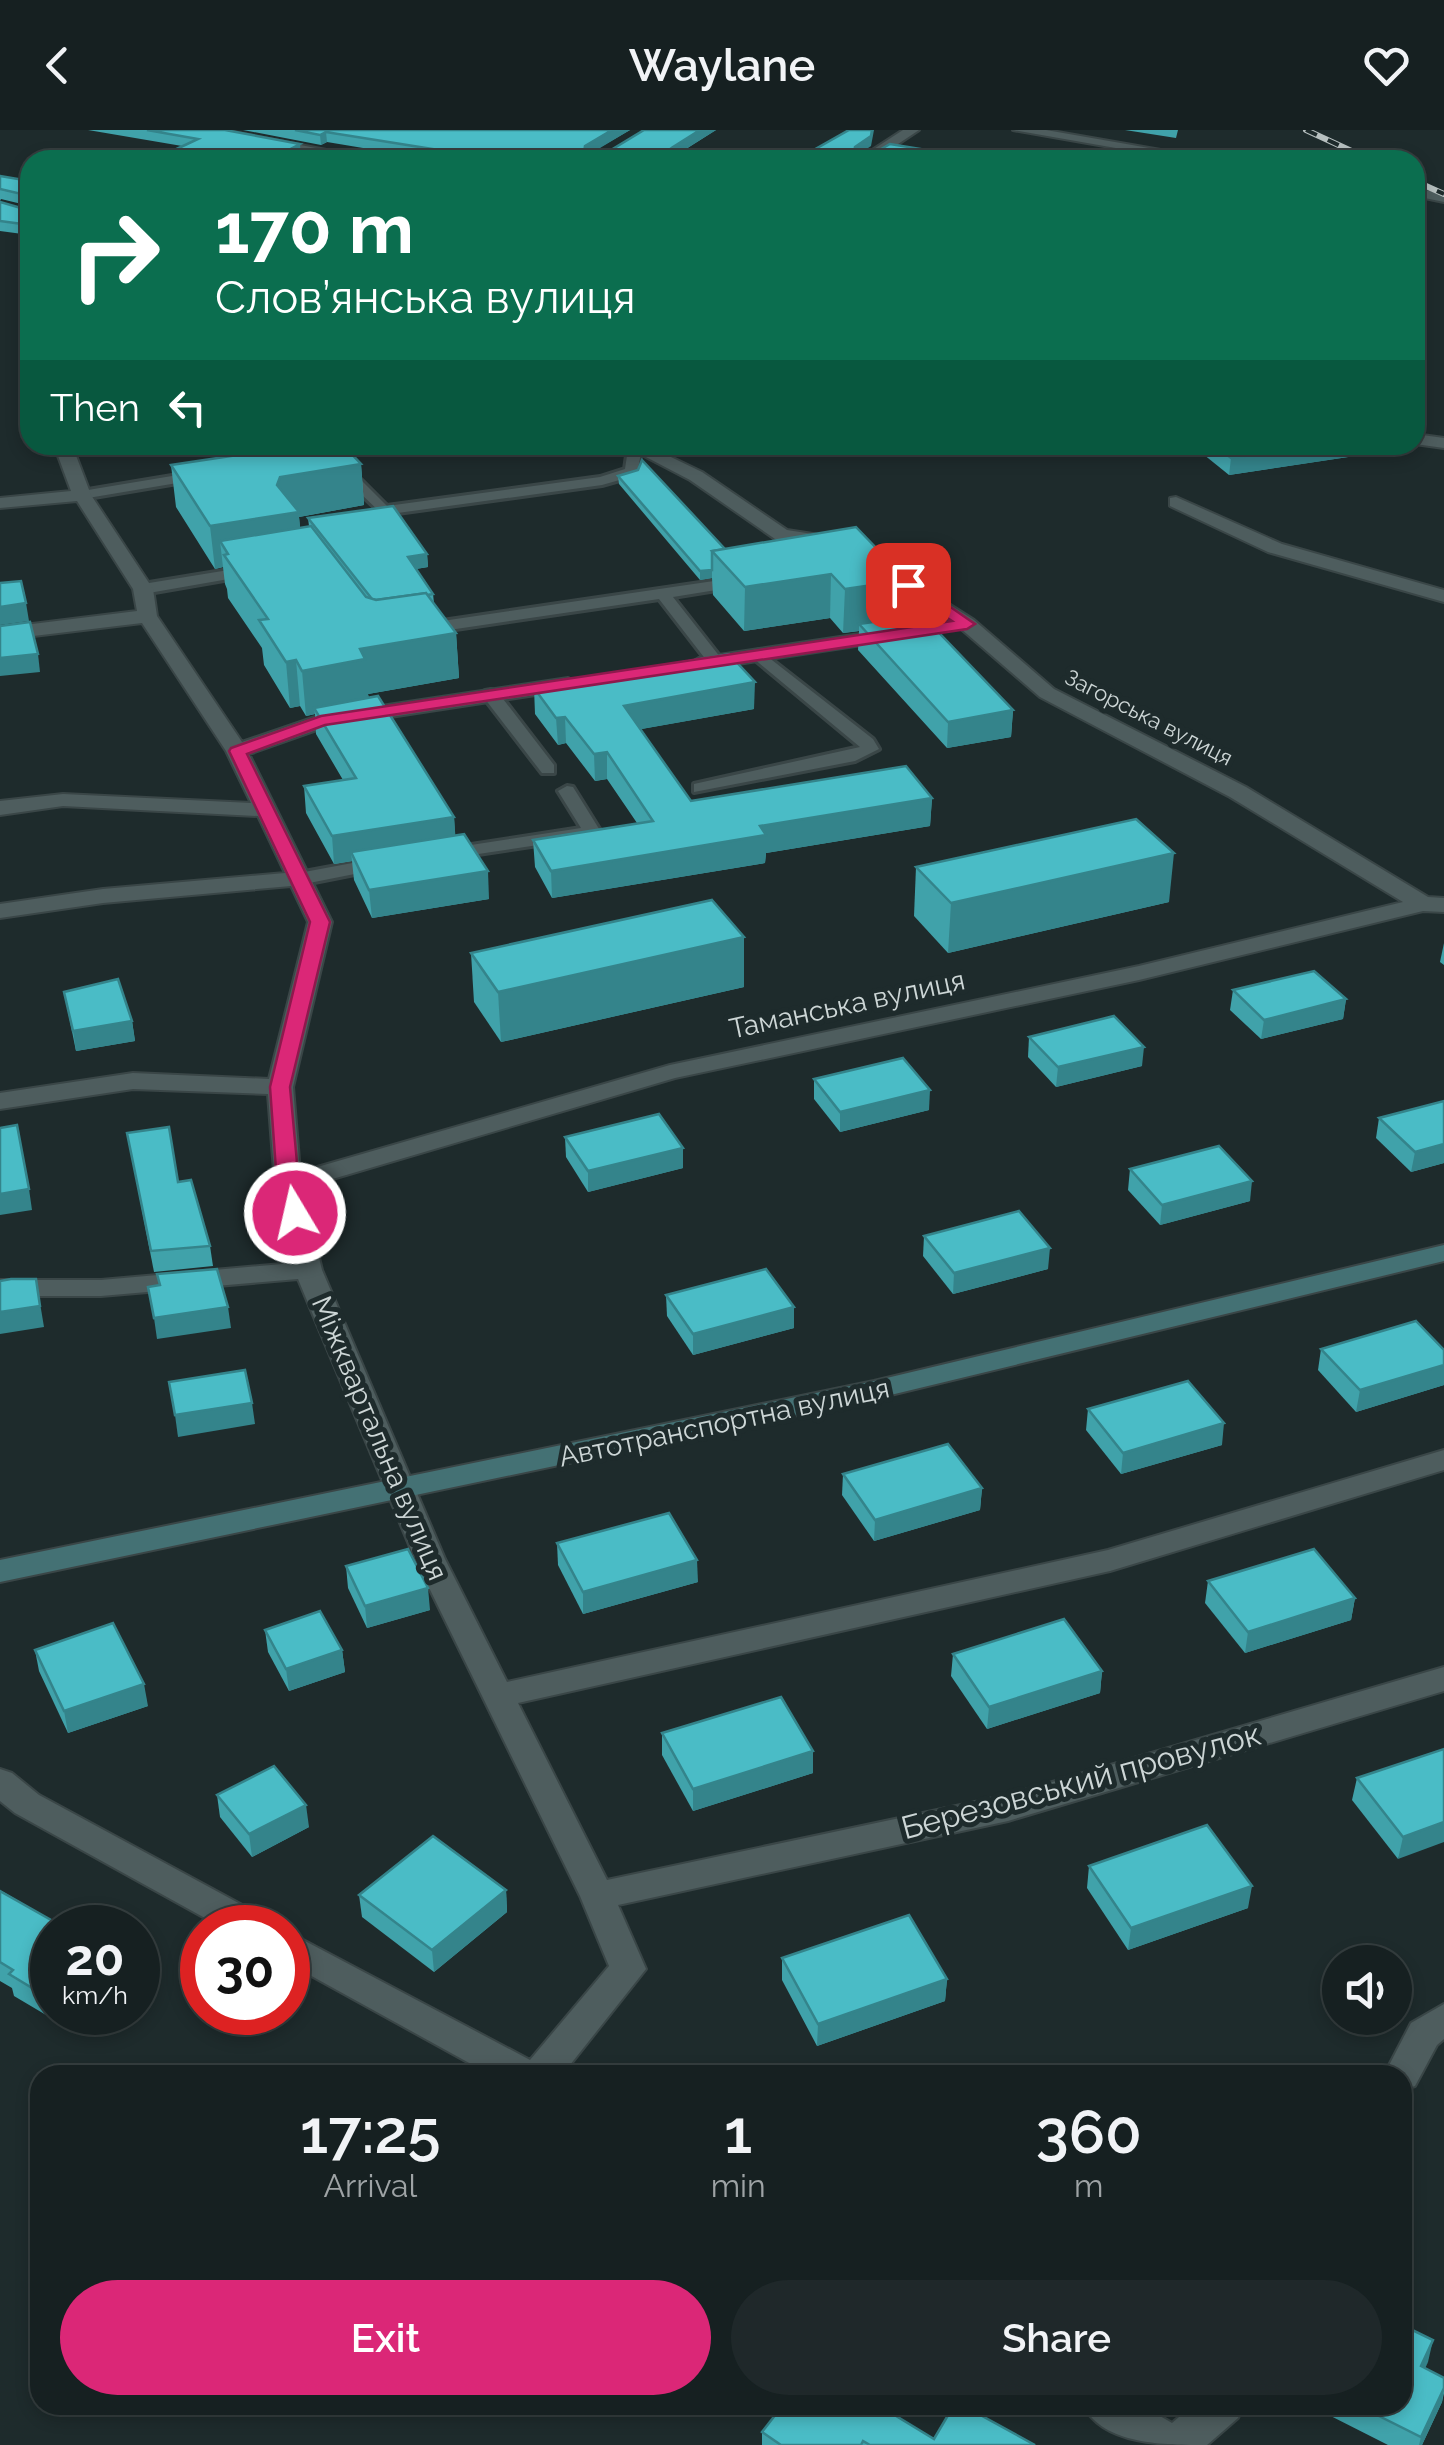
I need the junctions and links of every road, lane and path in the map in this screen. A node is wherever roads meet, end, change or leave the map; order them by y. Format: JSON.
{"nodes":[{"id":1,"x":200,"y":130,"type":"edge"},
{"id":2,"x":288,"y":130,"type":"edge"},
{"id":3,"x":912,"y":130,"type":"edge"},
{"id":4,"x":1020,"y":130,"type":"edge"},
{"id":5,"x":264,"y":142,"type":"junction"},
{"id":6,"x":247,"y":150,"type":"edge"},
{"id":7,"x":312,"y":150,"type":"edge"},
{"id":8,"x":880,"y":150,"type":"edge"},
{"id":9,"x":1147,"y":150,"type":"edge"},
{"id":10,"x":67,"y":455,"type":"edge"},
{"id":11,"x":322,"y":455,"type":"edge"},
{"id":12,"x":329,"y":455,"type":"edge"},
{"id":13,"x":631,"y":455,"type":"edge"},
{"id":14,"x":650,"y":455,"type":"edge"},
{"id":15,"x":309,"y":457,"type":"edge"},
{"id":16,"x":214,"y":473,"type":"edge"},
{"id":17,"x":82,"y":494,"type":"junction"},
{"id":18,"x":0,"y":502,"type":"edge"},
{"id":19,"x":1176,"y":502,"type":"dead end"},
{"id":20,"x":384,"y":510,"type":"junction"},
{"id":21,"x":365,"y":514,"type":"edge"},
{"id":22,"x":262,"y":570,"type":"edge"},
{"id":23,"x":766,"y":579,"type":"edge"},
{"id":24,"x":662,"y":594,"type":"junction"},
{"id":25,"x":1444,"y":596,"type":"edge"},
{"id":26,"x":145,"y":603,"type":"junction"},
{"id":27,"x":967,"y":624,"type":"junction"},
{"id":28,"x":398,"y":633,"type":"edge"},
{"id":29,"x":0,"y":634,"type":"edge"},
{"id":30,"x":760,"y":655,"type":"junction"},
{"id":31,"x":716,"y":662,"type":"junction"},
{"id":32,"x":679,"y":668,"type":"edge"},
{"id":33,"x":585,"y":682,"type":"edge"},
{"id":34,"x":491,"y":696,"type":"junction"},
{"id":35,"x":237,"y":751,"type":"junction"},
{"id":36,"x":548,"y":769,"type":"dead end"},
{"id":37,"x":700,"y":788,"type":"dead end"},
{"id":38,"x":566,"y":791,"type":"dead end"},
{"id":39,"x":0,"y":808,"type":"edge"},
{"id":40,"x":266,"y":810,"type":"junction"},
{"id":41,"x":299,"y":879,"type":"junction"},
{"id":42,"x":1434,"y":905,"type":"edge"},
{"id":43,"x":0,"y":911,"type":"edge"},
{"id":44,"x":280,"y":1087,"type":"junction"},
{"id":45,"x":0,"y":1100,"type":"edge"},
{"id":46,"x":288,"y":1184,"type":"junction"},
{"id":47,"x":1444,"y":1253,"type":"edge"},
{"id":48,"x":308,"y":1270,"type":"junction"},
{"id":49,"x":0,"y":1288,"type":"edge"},
{"id":50,"x":1444,"y":1460,"type":"edge"},
{"id":51,"x":400,"y":1491,"type":"junction"},
{"id":52,"x":0,"y":1571,"type":"edge"},
{"id":53,"x":1444,"y":1679,"type":"edge"},
{"id":54,"x":497,"y":1696,"type":"junction"},
{"id":55,"x":0,"y":1782,"type":"edge"},
{"id":56,"x":597,"y":1896,"type":"junction"},
{"id":57,"x":212,"y":1905,"type":"edge"},
{"id":58,"x":310,"y":1958,"type":"edge"},
{"id":59,"x":1444,"y":2019,"type":"edge"},
{"id":60,"x":506,"y":2065,"type":"edge"},
{"id":61,"x":548,"y":2065,"type":"edge"},
{"id":62,"x":1407,"y":2065,"type":"edge"},
{"id":63,"x":1121,"y":2415,"type":"edge"},
{"id":64,"x":1212,"y":2415,"type":"edge"},
{"id":65,"x":1175,"y":2445,"type":"edge"}],
"edges":[{"from":1,"to":5,"type":"street"},
{"from":2,"to":5,"type":"street"},
{"from":3,"to":8,"type":"street"},
{"from":4,"to":9,"type":"street"},
{"from":5,"to":6,"type":"street"},
{"from":5,"to":7,"type":"street"},
{"from":10,"to":17,"type":"street","name":"Міжквартальна вулиця"},
{"from":11,"to":15,"type":"lane"},
{"from":12,"to":20,"type":"lane"},
{"from":13,"to":20,"type":"lane"},
{"from":14,"to":27,"type":"street","name":"Загорська вулиця"},
{"from":16,"to":17,"type":"lane"},
{"from":17,"to":18,"type":"street"},
{"from":17,"to":26,"type":"street","name":"Міжквартальна вулиця"},
{"from":19,"to":25,"type":"street"},
{"from":20,"to":21,"type":"lane"},
{"from":22,"to":26,"type":"lane"},
{"from":23,"to":24,"type":"lane"},
{"from":24,"to":28,"type":"lane"},
{"from":24,"to":31,"type":"lane"},
{"from":26,"to":29,"type":"street"},
{"from":26,"to":35,"type":"street","name":"Міжквартальна вулиця"},
{"from":27,"to":30,"type":"street"},
{"from":27,"to":42,"type":"street","name":"Загорська вулиця"},
{"from":30,"to":31,"type":"street"},
{"from":30,"to":37,"type":"lane"},
{"from":31,"to":32,"type":"street"},
{"from":33,"to":34,"type":"street"},
{"from":34,"to":35,"type":"street"},
{"from":34,"to":36,"type":"lane"},
{"from":35,"to":40,"type":"street","name":"Міжквартальна вулиця"},
{"from":38,"to":41,"type":"lane"},
{"from":39,"to":40,"type":"street"},
{"from":40,"to":41,"type":"street","name":"Міжквартальна вулиця"},
{"from":41,"to":43,"type":"street"},
{"from":41,"to":44,"type":"street","name":"Міжквартальна вулиця"},
{"from":42,"to":46,"type":"street","name":"Таманська вулиця"},
{"from":44,"to":45,"type":"street"},
{"from":44,"to":46,"type":"street","name":"Міжквартальна вулиця"},
{"from":46,"to":48,"type":"street","name":"Міжквартальна вулиця"},
{"from":47,"to":51,"type":"main road","name":"Автотранспортна вулиця"},
{"from":48,"to":49,"type":"street"},
{"from":48,"to":51,"type":"street","name":"Міжквартальна вулиця"},
{"from":50,"to":54,"type":"street"},
{"from":51,"to":52,"type":"main road","name":"Автотранспортна вулиця"},
{"from":51,"to":54,"type":"street","name":"Міжквартальна вулиця"},
{"from":53,"to":56,"type":"street","name":"Березовський провулок"},
{"from":54,"to":56,"type":"street","name":"Міжквартальна вулиця"},
{"from":55,"to":57,"type":"street"},
{"from":56,"to":61,"type":"street","name":"Міжквартальна вулиця"},
{"from":58,"to":60,"type":"street"},
{"from":59,"to":62,"type":"street"},
{"from":63,"to":65,"type":"street"},
{"from":64,"to":65,"type":"street"}]}
